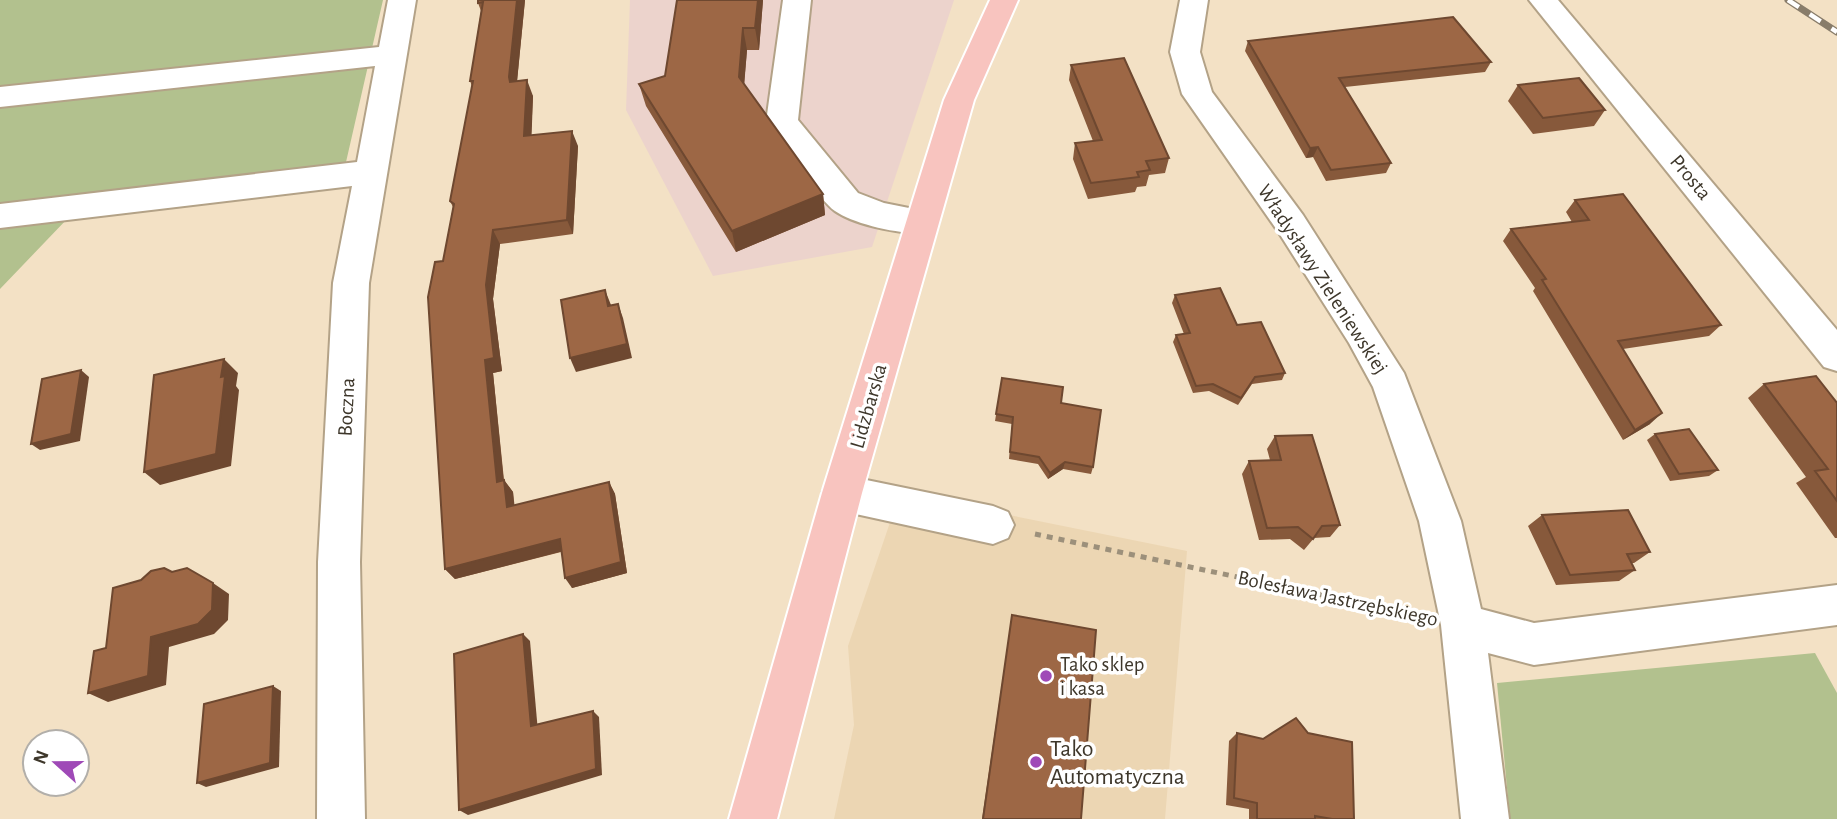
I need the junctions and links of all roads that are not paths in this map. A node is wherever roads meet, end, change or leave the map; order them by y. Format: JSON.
{"nodes":[{"id":1,"x":402,"y":0,"type":"edge"},
{"id":2,"x":797,"y":0,"type":"edge"},
{"id":3,"x":1004,"y":0,"type":"edge"},
{"id":4,"x":1194,"y":0,"type":"edge"},
{"id":5,"x":1543,"y":0,"type":"edge"},
{"id":6,"x":390,"y":55,"type":"junction"},
{"id":7,"x":0,"y":97,"type":"edge"},
{"id":8,"x":370,"y":172,"type":"junction"},
{"id":9,"x":0,"y":216,"type":"edge"},
{"id":10,"x":922,"y":222,"type":"junction"},
{"id":11,"x":1837,"y":356,"type":"edge"},
{"id":12,"x":842,"y":493,"type":"junction"},
{"id":13,"x":993,"y":525,"type":"road end"},
{"id":14,"x":1837,"y":605,"type":"edge"},
{"id":15,"x":1463,"y":625,"type":"junction"},
{"id":16,"x":341,"y":819,"type":"edge"},
{"id":17,"x":753,"y":819,"type":"edge"},
{"id":18,"x":1485,"y":819,"type":"edge"}],
"edges":[{"from":1,"to":6,"type":"street","name":"Boczna"},
{"from":2,"to":10,"type":"street"},
{"from":3,"to":10,"type":"main road","name":"Lidzbarska"},
{"from":4,"to":15,"type":"street","name":"Władysławy Zieleniewskiej"},
{"from":5,"to":11,"type":"street","name":"Prosta"},
{"from":6,"to":7,"type":"street"},
{"from":6,"to":8,"type":"street","name":"Boczna"},
{"from":8,"to":9,"type":"street"},
{"from":8,"to":16,"type":"street","name":"Boczna"},
{"from":10,"to":12,"type":"main road","name":"Lidzbarska"},
{"from":12,"to":13,"type":"street"},
{"from":12,"to":17,"type":"main road","name":"Lidzbarska"},
{"from":14,"to":15,"type":"street","name":"Bolesława Jastrzębskiego"},
{"from":15,"to":18,"type":"street","name":"Władysławy Zieleniewskiej"}]}
